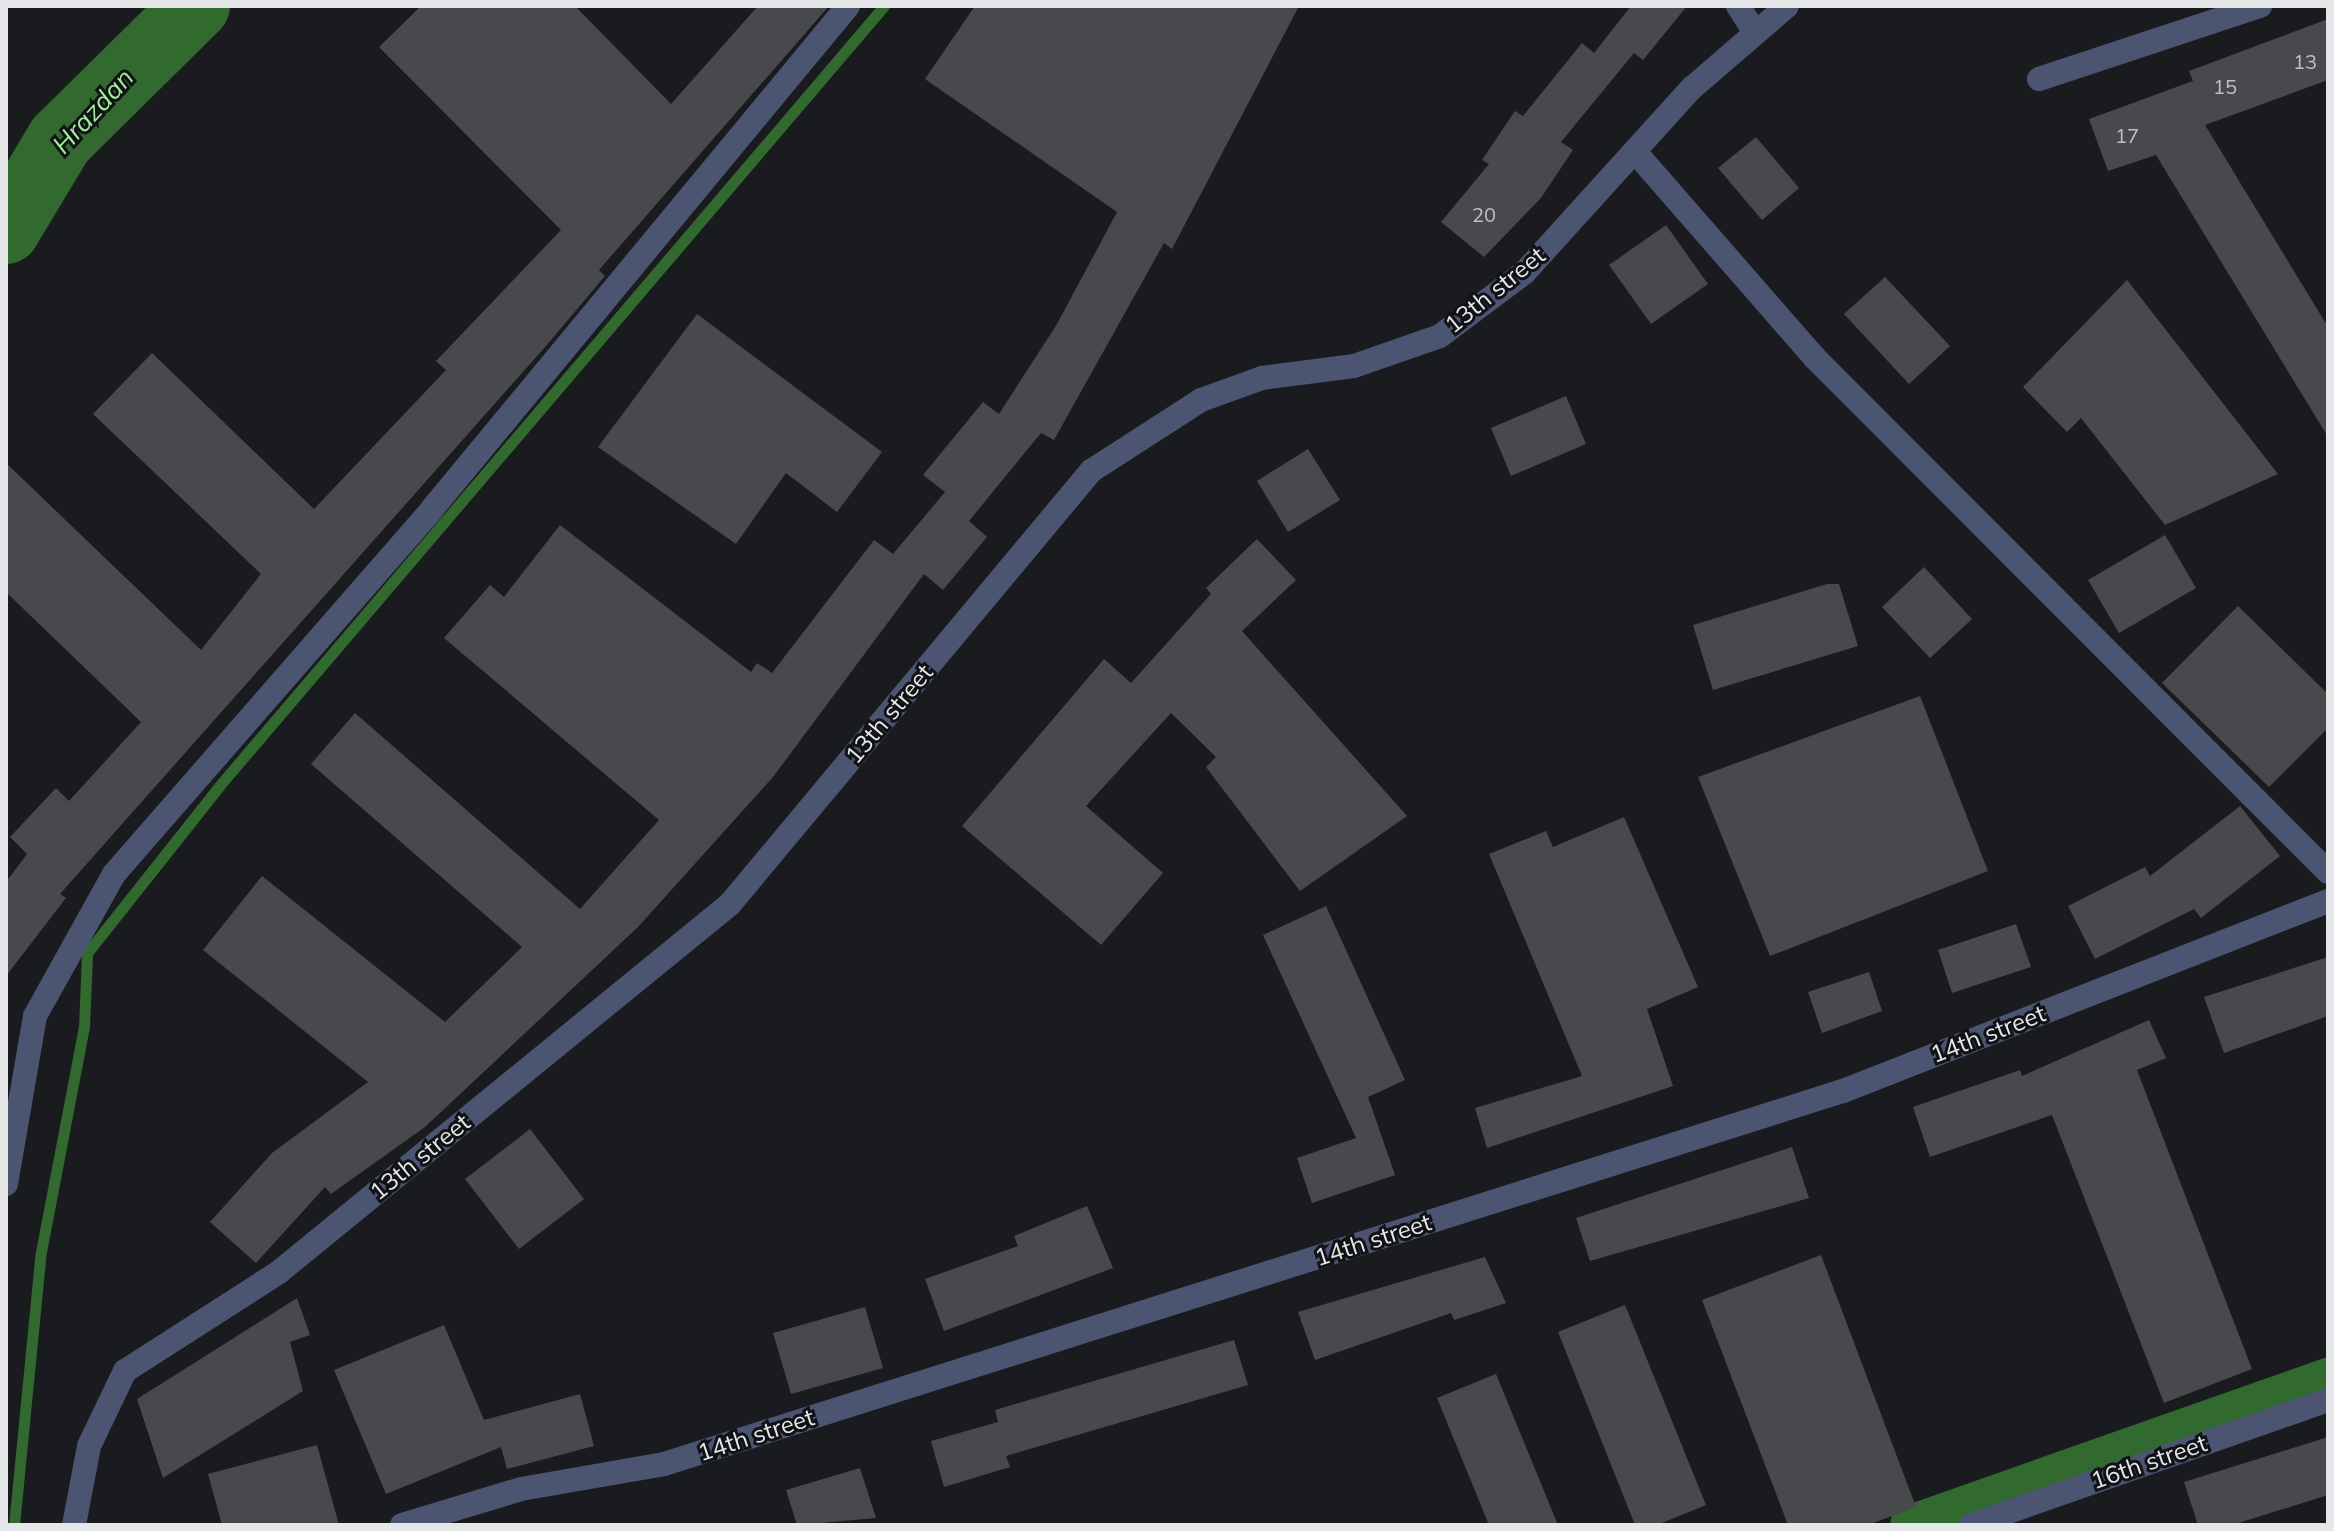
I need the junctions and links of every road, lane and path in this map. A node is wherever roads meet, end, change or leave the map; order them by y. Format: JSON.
{"nodes":[{"id":1,"x":848,"y":6,"type":"edge"},
{"id":2,"x":1738,"y":6,"type":"edge"},
{"id":3,"x":1787,"y":6,"type":"edge"},
{"id":4,"x":2260,"y":6,"type":"edge"},
{"id":5,"x":1753,"y":29,"type":"junction"},
{"id":6,"x":2039,"y":79,"type":"dead end"},
{"id":7,"x":1637,"y":154,"type":"junction"},
{"id":8,"x":2328,"y":872,"type":"edge"},
{"id":9,"x":2328,"y":901,"type":"edge"},
{"id":10,"x":6,"y":1184,"type":"edge"},
{"id":11,"x":2328,"y":1400,"type":"edge"},
{"id":12,"x":74,"y":1525,"type":"edge"},
{"id":13,"x":402,"y":1525,"type":"edge"},
{"id":14,"x":1971,"y":1525,"type":"edge"}],
"edges":[{"from":1,"to":10,"type":"street"},
{"from":2,"to":5,"type":"street"},
{"from":3,"to":5,"type":"street","name":"13th street"},
{"from":4,"to":6,"type":"street"},
{"from":5,"to":7,"type":"street","name":"13th street"},
{"from":7,"to":8,"type":"street"},
{"from":7,"to":12,"type":"street","name":"13th street"},
{"from":9,"to":13,"type":"street","name":"14th street"},
{"from":11,"to":14,"type":"street","name":"16th street"}]}
